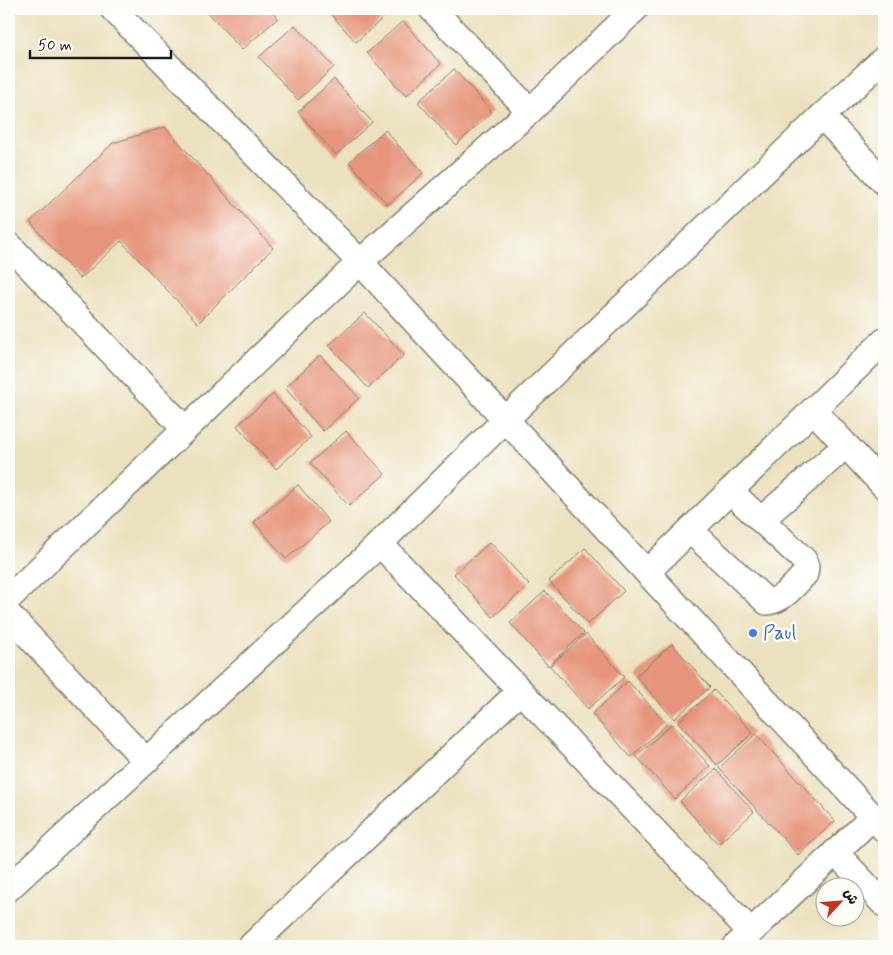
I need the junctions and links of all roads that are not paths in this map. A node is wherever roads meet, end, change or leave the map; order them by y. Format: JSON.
{"nodes":[{"id":1,"x":113,"y":9,"type":"edge"},
{"id":2,"x":432,"y":9,"type":"edge"},
{"id":3,"x":635,"y":9,"type":"edge"},
{"id":4,"x":884,"y":59,"type":"edge"},
{"id":5,"x":530,"y":112,"type":"junction"},
{"id":6,"x":822,"y":116,"type":"junction"},
{"id":7,"x":884,"y":182,"type":"edge"},
{"id":8,"x":9,"y":245,"type":"edge"},
{"id":9,"x":360,"y":262,"type":"junction"},
{"id":10,"x":884,"y":341,"type":"edge"},
{"id":11,"x":813,"y":410,"type":"junction"},
{"id":12,"x":505,"y":420,"type":"junction"},
{"id":13,"x":185,"y":429,"type":"junction"},
{"id":14,"x":834,"y":456,"type":"dead end"},
{"id":15,"x":884,"y":486,"type":"edge"},
{"id":16,"x":730,"y":491,"type":"junction"},
{"id":17,"x":760,"y":520,"type":"junction"},
{"id":18,"x":690,"y":530,"type":"junction"},
{"id":19,"x":380,"y":544,"type":"junction"},
{"id":20,"x":647,"y":572,"type":"junction"},
{"id":21,"x":9,"y":598,"type":"edge"},
{"id":22,"x":9,"y":615,"type":"edge"},
{"id":23,"x":520,"y":691,"type":"junction"},
{"id":24,"x":146,"y":760,"type":"junction"},
{"id":25,"x":879,"y":823,"type":"edge"},
{"id":26,"x":836,"y":852,"type":"junction"},
{"id":27,"x":9,"y":888,"type":"edge"},
{"id":28,"x":884,"y":904,"type":"edge"},
{"id":29,"x":744,"y":939,"type":"edge"},
{"id":30,"x":251,"y":946,"type":"edge"}],
"edges":[{"from":1,"to":9,"type":"street"},
{"from":2,"to":5,"type":"street"},
{"from":3,"to":5,"type":"street"},
{"from":4,"to":6,"type":"street"},
{"from":5,"to":9,"type":"street"},
{"from":6,"to":7,"type":"street"},
{"from":6,"to":12,"type":"street"},
{"from":8,"to":13,"type":"street"},
{"from":9,"to":12,"type":"street"},
{"from":9,"to":13,"type":"street"},
{"from":10,"to":11,"type":"street"},
{"from":11,"to":15,"type":"street"},
{"from":11,"to":16,"type":"street"},
{"from":12,"to":19,"type":"street"},
{"from":12,"to":20,"type":"street"},
{"from":13,"to":21,"type":"street"},
{"from":14,"to":17,"type":"street"},
{"from":16,"to":17,"type":"street"},
{"from":16,"to":18,"type":"street"},
{"from":17,"to":18,"type":"street"},
{"from":18,"to":20,"type":"street"},
{"from":19,"to":23,"type":"street"},
{"from":19,"to":24,"type":"street"},
{"from":20,"to":25,"type":"street"},
{"from":22,"to":24,"type":"street"},
{"from":23,"to":29,"type":"street"},
{"from":23,"to":30,"type":"street"},
{"from":24,"to":27,"type":"street"},
{"from":25,"to":26,"type":"street"},
{"from":26,"to":28,"type":"street"},
{"from":26,"to":29,"type":"street"}]}
